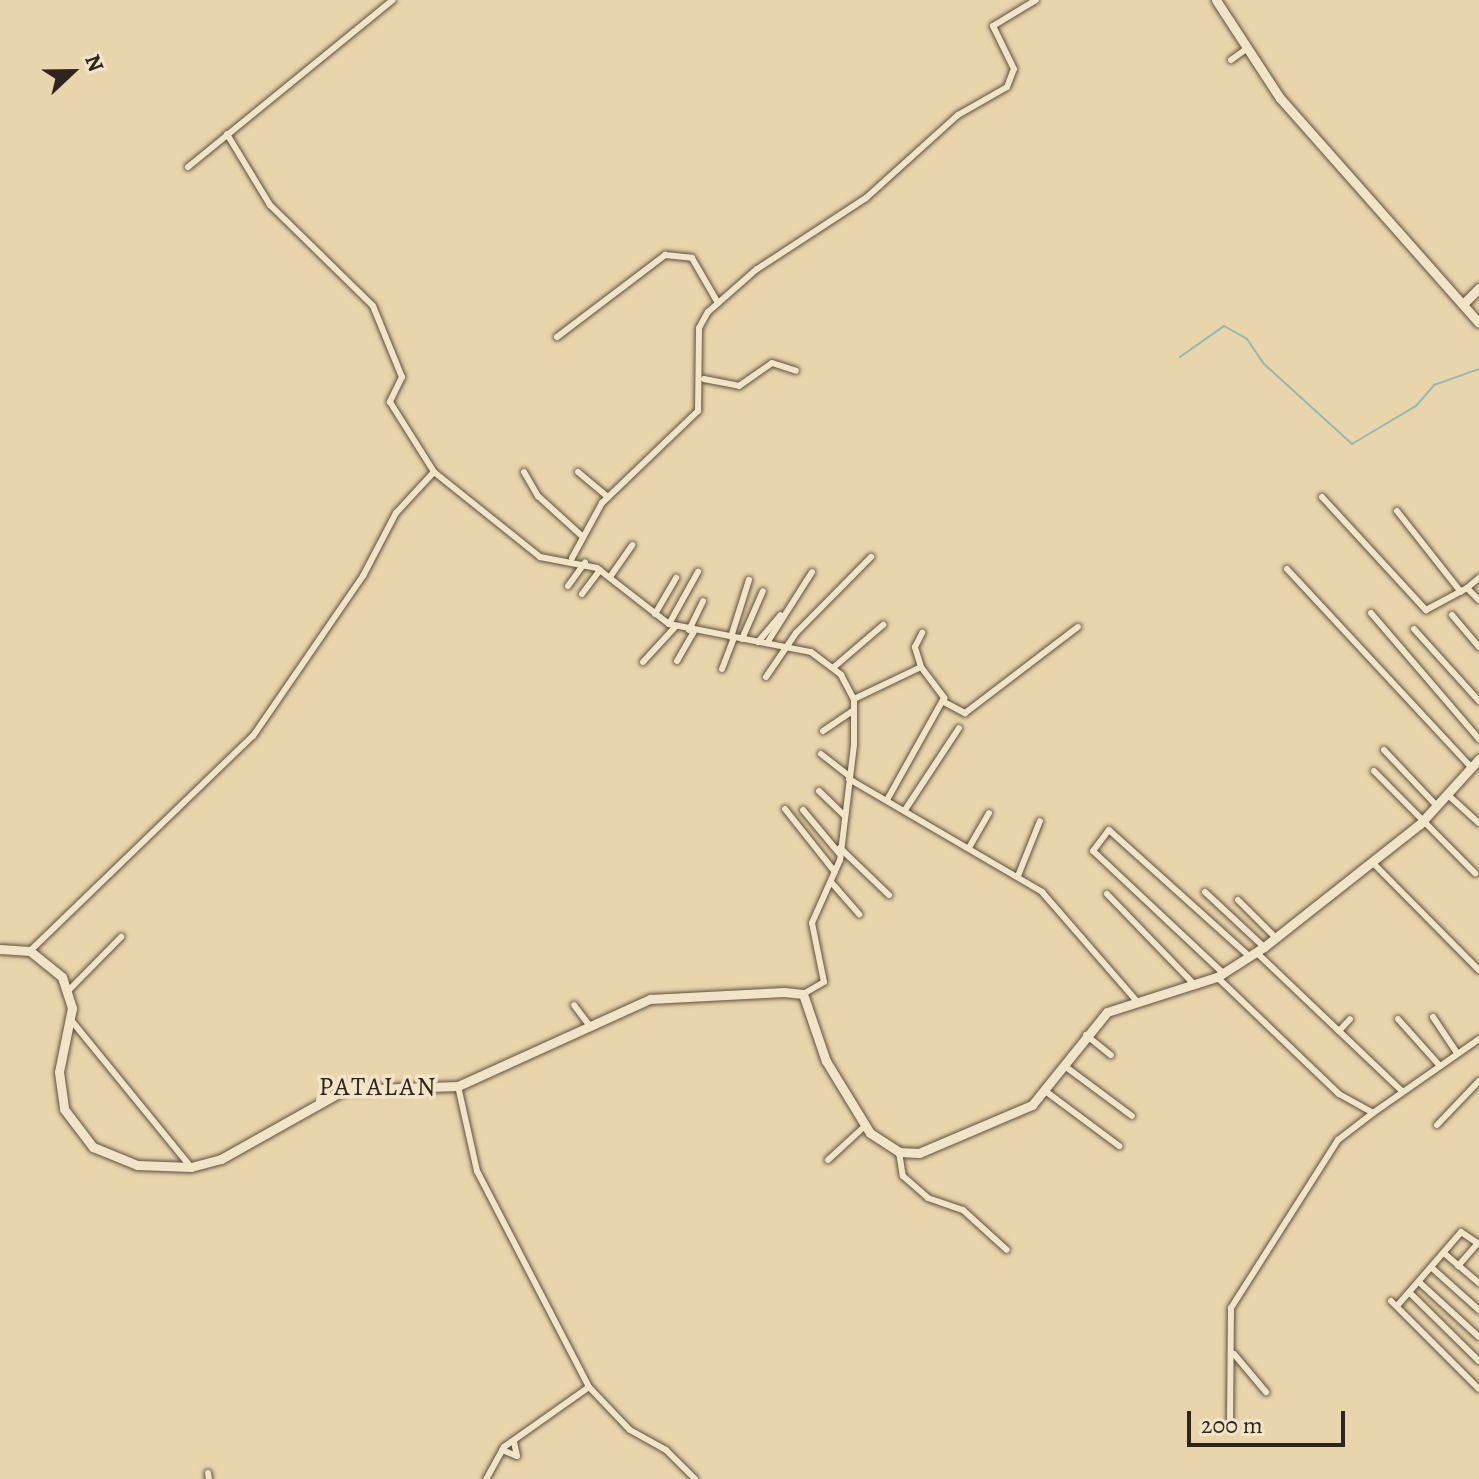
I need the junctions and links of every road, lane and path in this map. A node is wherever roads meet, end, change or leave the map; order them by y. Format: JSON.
{"nodes":[{"id":1,"x":393,"y":0,"type":"edge"},
{"id":2,"x":1036,"y":0,"type":"edge"},
{"id":3,"x":1216,"y":0,"type":"edge"},
{"id":4,"x":1246,"y":49,"type":"junction"},
{"id":5,"x":1231,"y":60,"type":"dead end"},
{"id":6,"x":227,"y":134,"type":"junction"},
{"id":7,"x":188,"y":167,"type":"dead end"},
{"id":8,"x":1479,"y":288,"type":"edge"},
{"id":9,"x":718,"y":303,"type":"junction"},
{"id":10,"x":1463,"y":304,"type":"junction"},
{"id":11,"x":1479,"y":323,"type":"edge"},
{"id":12,"x":557,"y":337,"type":"dead end"},
{"id":13,"x":796,"y":371,"type":"dead end"},
{"id":14,"x":704,"y":379,"type":"junction"},
{"id":15,"x":434,"y":472,"type":"junction"},
{"id":16,"x":524,"y":472,"type":"dead end"},
{"id":17,"x":578,"y":472,"type":"dead end"},
{"id":18,"x":608,"y":497,"type":"junction"},
{"id":19,"x":1322,"y":497,"type":"dead end"},
{"id":20,"x":1397,"y":511,"type":"dead end"},
{"id":21,"x":582,"y":536,"type":"junction"},
{"id":22,"x":632,"y":545,"type":"dead end"},
{"id":23,"x":871,"y":557,"type":"dead end"},
{"id":24,"x":572,"y":558,"type":"junction"},
{"id":25,"x":585,"y":563,"type":"junction"},
{"id":26,"x":1287,"y":569,"type":"dead end"},
{"id":27,"x":600,"y":570,"type":"junction"},
{"id":28,"x":698,"y":572,"type":"dead end"},
{"id":29,"x":812,"y":572,"type":"dead end"},
{"id":30,"x":610,"y":577,"type":"junction"},
{"id":31,"x":676,"y":578,"type":"dead end"},
{"id":32,"x":1479,"y":578,"type":"edge"},
{"id":33,"x":749,"y":580,"type":"dead end"},
{"id":34,"x":568,"y":586,"type":"dead end"},
{"id":35,"x":1464,"y":590,"type":"junction"},
{"id":36,"x":763,"y":591,"type":"dead end"},
{"id":37,"x":582,"y":594,"type":"dead end"},
{"id":38,"x":1479,"y":600,"type":"edge"},
{"id":39,"x":703,"y":601,"type":"dead end"},
{"id":40,"x":1371,"y":613,"type":"dead end"},
{"id":41,"x":655,"y":614,"type":"junction"},
{"id":42,"x":1452,"y":615,"type":"dead end"},
{"id":43,"x":673,"y":625,"type":"junction"},
{"id":44,"x":883,"y":625,"type":"dead end"},
{"id":45,"x":1078,"y":627,"type":"dead end"},
{"id":46,"x":1414,"y":629,"type":"dead end"},
{"id":47,"x":692,"y":630,"type":"junction"},
{"id":48,"x":922,"y":633,"type":"dead end"},
{"id":49,"x":736,"y":638,"type":"junction"},
{"id":50,"x":762,"y":642,"type":"junction"},
{"id":51,"x":789,"y":646,"type":"junction"},
{"id":52,"x":1479,"y":647,"type":"edge"},
{"id":53,"x":677,"y":661,"type":"dead end"},
{"id":54,"x":643,"y":662,"type":"dead end"},
{"id":55,"x":834,"y":667,"type":"junction"},
{"id":56,"x":921,"y":667,"type":"junction"},
{"id":57,"x":722,"y":669,"type":"dead end"},
{"id":58,"x":766,"y":677,"type":"dead end"},
{"id":59,"x":854,"y":699,"type":"junction"},
{"id":60,"x":1479,"y":701,"type":"edge"},
{"id":61,"x":944,"y":702,"type":"junction"},
{"id":62,"x":854,"y":710,"type":"junction"},
{"id":63,"x":959,"y":728,"type":"dead end"},
{"id":64,"x":823,"y":731,"type":"dead end"},
{"id":65,"x":1479,"y":739,"type":"edge"},
{"id":66,"x":1384,"y":750,"type":"dead end"},
{"id":67,"x":821,"y":754,"type":"dead end"},
{"id":68,"x":1477,"y":763,"type":"edge"},
{"id":69,"x":1374,"y":771,"type":"dead end"},
{"id":70,"x":849,"y":777,"type":"junction"},
{"id":71,"x":819,"y":791,"type":"dead end"},
{"id":72,"x":1448,"y":795,"type":"junction"},
{"id":73,"x":887,"y":800,"type":"junction"},
{"id":74,"x":1438,"y":807,"type":"junction"},
{"id":75,"x":785,"y":809,"type":"dead end"},
{"id":76,"x":803,"y":810,"type":"dead end"},
{"id":77,"x":905,"y":810,"type":"junction"},
{"id":78,"x":989,"y":813,"type":"dead end"},
{"id":79,"x":844,"y":815,"type":"junction"},
{"id":80,"x":1040,"y":821,"type":"dead end"},
{"id":81,"x":1479,"y":823,"type":"edge"},
{"id":82,"x":1420,"y":824,"type":"junction"},
{"id":83,"x":970,"y":846,"type":"junction"},
{"id":84,"x":840,"y":851,"type":"junction"},
{"id":85,"x":1373,"y":863,"type":"junction"},
{"id":86,"x":835,"y":872,"type":"junction"},
{"id":87,"x":1475,"y":873,"type":"dead end"},
{"id":88,"x":1018,"y":876,"type":"junction"},
{"id":89,"x":831,"y":882,"type":"junction"},
{"id":90,"x":1205,"y":892,"type":"dead end"},
{"id":91,"x":1107,"y":894,"type":"dead end"},
{"id":92,"x":889,"y":895,"type":"dead end"},
{"id":93,"x":1238,"y":900,"type":"dead end"},
{"id":94,"x":859,"y":914,"type":"dead end"},
{"id":95,"x":121,"y":937,"type":"dead end"},
{"id":96,"x":1276,"y":938,"type":"junction"},
{"id":97,"x":0,"y":949,"type":"edge"},
{"id":98,"x":30,"y":951,"type":"junction"},
{"id":99,"x":1256,"y":951,"type":"junction"},
{"id":100,"x":1479,"y":970,"type":"edge"},
{"id":101,"x":1220,"y":975,"type":"junction"},
{"id":102,"x":1195,"y":985,"type":"junction"},
{"id":103,"x":68,"y":991,"type":"junction"},
{"id":104,"x":803,"y":994,"type":"junction"},
{"id":105,"x":1135,"y":999,"type":"junction"},
{"id":106,"x":574,"y":1005,"type":"dead end"},
{"id":107,"x":1433,"y":1017,"type":"dead end"},
{"id":108,"x":1350,"y":1019,"type":"dead end"},
{"id":109,"x":1398,"y":1019,"type":"dead end"},
{"id":110,"x":71,"y":1020,"type":"junction"},
{"id":111,"x":589,"y":1025,"type":"junction"},
{"id":112,"x":1339,"y":1031,"type":"junction"},
{"id":113,"x":1086,"y":1035,"type":"junction"},
{"id":114,"x":1479,"y":1039,"type":"edge"},
{"id":115,"x":1457,"y":1053,"type":"junction"},
{"id":116,"x":1111,"y":1055,"type":"dead end"},
{"id":117,"x":1440,"y":1066,"type":"junction"},
{"id":118,"x":1066,"y":1067,"type":"junction"},
{"id":119,"x":1479,"y":1081,"type":"edge"},
{"id":120,"x":458,"y":1086,"type":"junction"},
{"id":121,"x":1402,"y":1091,"type":"junction"},
{"id":122,"x":1048,"y":1093,"type":"junction"},
{"id":123,"x":1373,"y":1113,"type":"junction"},
{"id":124,"x":1132,"y":1116,"type":"dead end"},
{"id":125,"x":1437,"y":1125,"type":"dead end"},
{"id":126,"x":865,"y":1126,"type":"junction"},
{"id":127,"x":1119,"y":1146,"type":"dead end"},
{"id":128,"x":899,"y":1152,"type":"junction"},
{"id":129,"x":828,"y":1160,"type":"dead end"},
{"id":130,"x":191,"y":1167,"type":"junction"},
{"id":131,"x":1478,"y":1243,"type":"edge"},
{"id":132,"x":1007,"y":1250,"type":"dead end"},
{"id":133,"x":1445,"y":1254,"type":"junction"},
{"id":134,"x":1458,"y":1266,"type":"junction"},
{"id":135,"x":1432,"y":1268,"type":"junction"},
{"id":136,"x":1479,"y":1271,"type":"edge"},
{"id":137,"x":1476,"y":1281,"type":"edge"},
{"id":138,"x":1419,"y":1282,"type":"junction"},
{"id":139,"x":1410,"y":1293,"type":"junction"},
{"id":140,"x":1479,"y":1310,"type":"edge"},
{"id":141,"x":1479,"y":1337,"type":"edge"},
{"id":142,"x":1234,"y":1354,"type":"junction"},
{"id":143,"x":1479,"y":1361,"type":"edge"},
{"id":144,"x":1478,"y":1384,"type":"edge"},
{"id":145,"x":589,"y":1387,"type":"junction"},
{"id":146,"x":1266,"y":1392,"type":"dead end"},
{"id":147,"x":1230,"y":1428,"type":"dead end"},
{"id":148,"x":514,"y":1442,"type":"junction"},
{"id":149,"x":502,"y":1450,"type":"junction"},
{"id":150,"x":486,"y":1479,"type":"edge"},
{"id":151,"x":695,"y":1479,"type":"edge"}],
"edges":[{"from":1,"to":6,"type":"street"},
{"from":2,"to":9,"type":"street"},
{"from":3,"to":4,"type":"street"},
{"from":4,"to":5,"type":"street"},
{"from":4,"to":10,"type":"street"},
{"from":6,"to":7,"type":"street"},
{"from":6,"to":15,"type":"street"},
{"from":8,"to":10,"type":"street"},
{"from":9,"to":12,"type":"street"},
{"from":9,"to":14,"type":"street"},
{"from":10,"to":11,"type":"street"},
{"from":13,"to":14,"type":"street"},
{"from":14,"to":18,"type":"street"},
{"from":15,"to":24,"type":"street"},
{"from":15,"to":98,"type":"street"},
{"from":16,"to":21,"type":"street"},
{"from":17,"to":18,"type":"street"},
{"from":18,"to":21,"type":"street"},
{"from":19,"to":35,"type":"street"},
{"from":20,"to":35,"type":"street"},
{"from":21,"to":24,"type":"street"},
{"from":22,"to":30,"type":"street"},
{"from":23,"to":51,"type":"street"},
{"from":24,"to":25,"type":"street"},
{"from":25,"to":27,"type":"street"},
{"from":25,"to":34,"type":"street"},
{"from":26,"to":68,"type":"street"},
{"from":27,"to":30,"type":"street"},
{"from":27,"to":37,"type":"street"},
{"from":28,"to":43,"type":"street"},
{"from":29,"to":50,"type":"street"},
{"from":30,"to":41,"type":"street"},
{"from":31,"to":41,"type":"street"},
{"from":32,"to":35,"type":"street"},
{"from":33,"to":49,"type":"street"},
{"from":35,"to":38,"type":"street"},
{"from":36,"to":49,"type":"street"},
{"from":39,"to":47,"type":"street"},
{"from":40,"to":65,"type":"street"},
{"from":41,"to":43,"type":"street"},
{"from":42,"to":52,"type":"street"},
{"from":43,"to":47,"type":"street"},
{"from":43,"to":54,"type":"street"},
{"from":44,"to":55,"type":"street"},
{"from":45,"to":61,"type":"street"},
{"from":46,"to":60,"type":"street"},
{"from":47,"to":49,"type":"street"},
{"from":47,"to":53,"type":"street"},
{"from":48,"to":56,"type":"street"},
{"from":49,"to":50,"type":"street"},
{"from":49,"to":57,"type":"street"},
{"from":50,"to":51,"type":"street"},
{"from":51,"to":55,"type":"street"},
{"from":51,"to":58,"type":"street"},
{"from":55,"to":59,"type":"street"},
{"from":56,"to":59,"type":"street"},
{"from":56,"to":61,"type":"street"},
{"from":59,"to":62,"type":"street"},
{"from":61,"to":73,"type":"street"},
{"from":62,"to":64,"type":"street"},
{"from":62,"to":70,"type":"street"},
{"from":63,"to":77,"type":"street"},
{"from":66,"to":74,"type":"street"},
{"from":67,"to":70,"type":"street"},
{"from":68,"to":72,"type":"street"},
{"from":69,"to":82,"type":"street"},
{"from":70,"to":73,"type":"street"},
{"from":70,"to":79,"type":"street"},
{"from":71,"to":79,"type":"street"},
{"from":72,"to":74,"type":"street"},
{"from":72,"to":81,"type":"street"},
{"from":73,"to":77,"type":"street"},
{"from":74,"to":82,"type":"street"},
{"from":75,"to":86,"type":"street"},
{"from":76,"to":84,"type":"street"},
{"from":77,"to":83,"type":"street"},
{"from":78,"to":83,"type":"street"},
{"from":79,"to":84,"type":"street"},
{"from":80,"to":88,"type":"street"},
{"from":82,"to":85,"type":"street"},
{"from":82,"to":87,"type":"street"},
{"from":83,"to":88,"type":"street"},
{"from":84,"to":86,"type":"street"},
{"from":84,"to":92,"type":"street"},
{"from":85,"to":96,"type":"street"},
{"from":85,"to":100,"type":"street"},
{"from":86,"to":89,"type":"street"},
{"from":88,"to":105,"type":"street"},
{"from":89,"to":94,"type":"street"},
{"from":89,"to":104,"type":"street"},
{"from":90,"to":99,"type":"street"},
{"from":91,"to":102,"type":"street"},
{"from":93,"to":96,"type":"street"},
{"from":95,"to":103,"type":"street"},
{"from":96,"to":99,"type":"street"},
{"from":97,"to":98,"type":"street"},
{"from":98,"to":103,"type":"street"},
{"from":99,"to":101,"type":"street"},
{"from":99,"to":101,"type":"street"},
{"from":99,"to":112,"type":"street"},
{"from":101,"to":102,"type":"street"},
{"from":101,"to":123,"type":"street"},
{"from":102,"to":105,"type":"street"},
{"from":103,"to":110,"type":"street"},
{"from":104,"to":111,"type":"street"},
{"from":104,"to":126,"type":"street"},
{"from":105,"to":113,"type":"street"},
{"from":106,"to":111,"type":"street"},
{"from":107,"to":115,"type":"street"},
{"from":108,"to":112,"type":"street"},
{"from":109,"to":117,"type":"street"},
{"from":110,"to":130,"type":"street"},
{"from":110,"to":130,"type":"street"},
{"from":111,"to":120,"type":"street"},
{"from":112,"to":121,"type":"street"},
{"from":113,"to":116,"type":"street"},
{"from":113,"to":118,"type":"street"},
{"from":114,"to":115,"type":"street"},
{"from":115,"to":117,"type":"street"},
{"from":117,"to":121,"type":"street"},
{"from":118,"to":122,"type":"street"},
{"from":118,"to":124,"type":"street"},
{"from":119,"to":125,"type":"street"},
{"from":120,"to":130,"type":"street"},
{"from":120,"to":145,"type":"street"},
{"from":121,"to":123,"type":"street"},
{"from":122,"to":127,"type":"street"},
{"from":122,"to":128,"type":"street"},
{"from":123,"to":142,"type":"street"},
{"from":126,"to":128,"type":"street"},
{"from":126,"to":129,"type":"street"},
{"from":128,"to":132,"type":"street"},
{"from":131,"to":133,"type":"street"},
{"from":131,"to":134,"type":"street"},
{"from":133,"to":134,"type":"street"},
{"from":133,"to":135,"type":"street"},
{"from":134,"to":137,"type":"street"},
{"from":135,"to":138,"type":"street"},
{"from":135,"to":140,"type":"street"},
{"from":136,"to":137,"type":"street"},
{"from":138,"to":139,"type":"street"},
{"from":138,"to":141,"type":"street"},
{"from":139,"to":143,"type":"street"},
{"from":139,"to":144,"type":"street"},
{"from":142,"to":146,"type":"street"},
{"from":142,"to":147,"type":"street"},
{"from":145,"to":148,"type":"street"},
{"from":145,"to":151,"type":"street"},
{"from":148,"to":149,"type":"street"},
{"from":148,"to":149,"type":"street"},
{"from":149,"to":150,"type":"street"}]}
